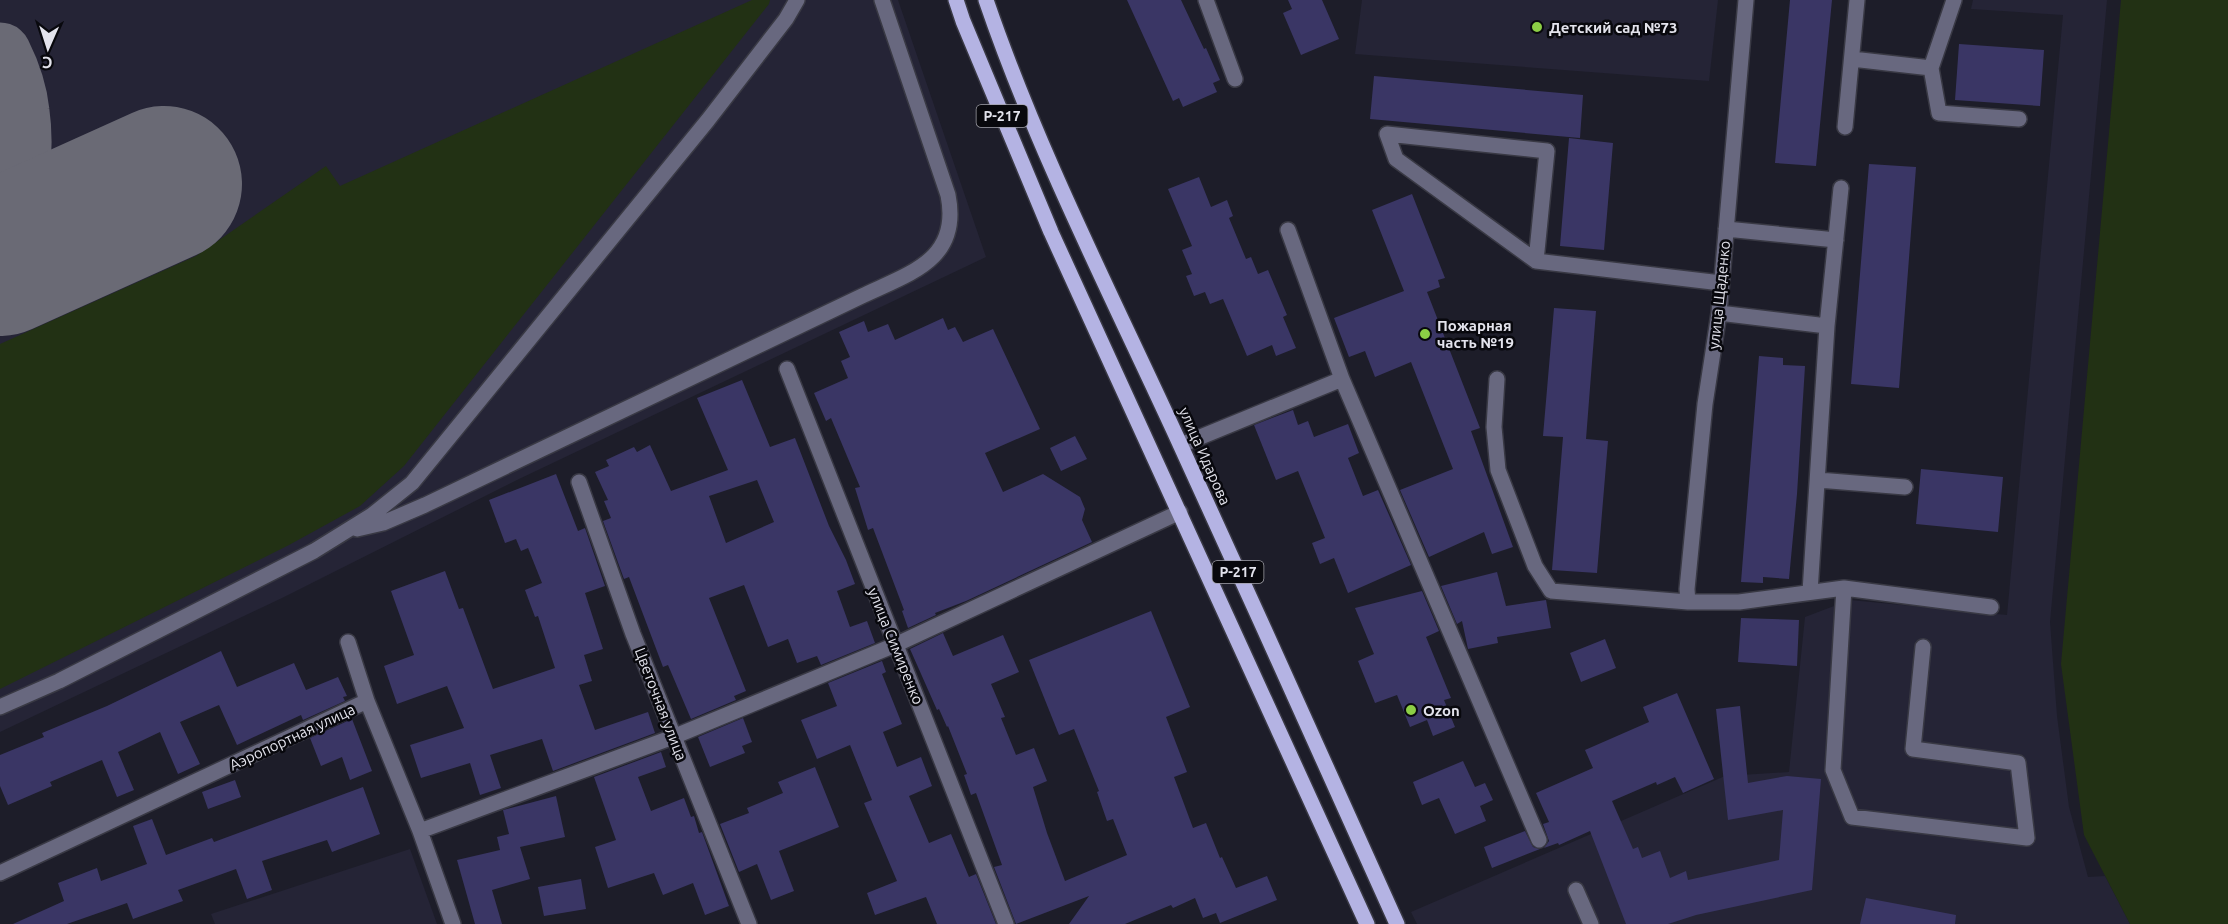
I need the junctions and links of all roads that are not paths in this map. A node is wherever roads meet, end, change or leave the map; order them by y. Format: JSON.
{"nodes":[{"id":1,"x":797,"y":0,"type":"edge"},
{"id":2,"x":882,"y":0,"type":"edge"},
{"id":3,"x":956,"y":0,"type":"edge"},
{"id":4,"x":986,"y":0,"type":"edge"},
{"id":5,"x":1206,"y":0,"type":"edge"},
{"id":6,"x":1746,"y":0,"type":"edge"},
{"id":7,"x":1857,"y":0,"type":"edge"},
{"id":8,"x":1954,"y":0,"type":"edge"},
{"id":9,"x":1852,"y":59,"type":"junction"},
{"id":10,"x":1931,"y":68,"type":"junction"},
{"id":11,"x":1235,"y":79,"type":"dead end"},
{"id":12,"x":2019,"y":119,"type":"dead end"},
{"id":13,"x":1845,"y":127,"type":"dead end"},
{"id":14,"x":1841,"y":188,"type":"dead end"},
{"id":15,"x":1726,"y":229,"type":"junction"},
{"id":16,"x":1288,"y":230,"type":"dead end"},
{"id":17,"x":1836,"y":240,"type":"junction"},
{"id":18,"x":1536,"y":261,"type":"junction"},
{"id":19,"x":1721,"y":283,"type":"junction"},
{"id":20,"x":1719,"y":313,"type":"junction"},
{"id":21,"x":1827,"y":326,"type":"junction"},
{"id":22,"x":787,"y":369,"type":"dead end"},
{"id":23,"x":1342,"y":379,"type":"junction"},
{"id":24,"x":1497,"y":379,"type":"dead end"},
{"id":25,"x":1181,"y":445,"type":"junction"},
{"id":26,"x":1818,"y":480,"type":"junction"},
{"id":27,"x":579,"y":482,"type":"dead end"},
{"id":28,"x":1905,"y":487,"type":"dead end"},
{"id":29,"x":1180,"y":512,"type":"junction"},
{"id":30,"x":348,"y":530,"type":"junction"},
{"id":31,"x":1844,"y":588,"type":"junction"},
{"id":32,"x":1810,"y":592,"type":"junction"},
{"id":33,"x":1688,"y":596,"type":"junction"},
{"id":34,"x":1991,"y":607,"type":"dead end"},
{"id":35,"x":348,"y":642,"type":"dead end"},
{"id":36,"x":895,"y":645,"type":"junction"},
{"id":37,"x":1923,"y":647,"type":"dead end"},
{"id":38,"x":367,"y":701,"type":"junction"},
{"id":39,"x":0,"y":707,"type":"edge"},
{"id":40,"x":673,"y":737,"type":"junction"},
{"id":41,"x":420,"y":831,"type":"junction"},
{"id":42,"x":1539,"y":840,"type":"dead end"},
{"id":43,"x":0,"y":873,"type":"edge"},
{"id":44,"x":1576,"y":890,"type":"dead end"},
{"id":45,"x":453,"y":924,"type":"edge"},
{"id":46,"x":749,"y":924,"type":"edge"},
{"id":47,"x":1006,"y":924,"type":"edge"},
{"id":48,"x":1367,"y":924,"type":"edge"},
{"id":49,"x":1397,"y":924,"type":"edge"},
{"id":50,"x":1591,"y":924,"type":"edge"}],
"edges":[{"from":1,"to":30,"type":"street"},
{"from":2,"to":30,"type":"street"},
{"from":3,"to":29,"type":"main road","number":"Р-217"},
{"from":4,"to":25,"type":"main road","name":"улица Идарова","number":"Р-217"},
{"from":5,"to":11,"type":"street"},
{"from":6,"to":15,"type":"street","name":"улица Щаденко"},
{"from":7,"to":9,"type":"street"},
{"from":8,"to":10,"type":"street"},
{"from":9,"to":10,"type":"street"},
{"from":9,"to":13,"type":"street"},
{"from":10,"to":12,"type":"street"},
{"from":14,"to":17,"type":"street"},
{"from":15,"to":17,"type":"street"},
{"from":15,"to":19,"type":"street","name":"улица Щаденко"},
{"from":16,"to":23,"type":"street"},
{"from":17,"to":21,"type":"street"},
{"from":18,"to":18,"type":"street"},
{"from":18,"to":19,"type":"street"},
{"from":19,"to":20,"type":"street","name":"улица Щаденко"},
{"from":20,"to":21,"type":"street"},
{"from":20,"to":33,"type":"street","name":"улица Щаденко"},
{"from":21,"to":26,"type":"street"},
{"from":22,"to":36,"type":"street","name":"улица Симиренко"},
{"from":23,"to":25,"type":"street"},
{"from":23,"to":42,"type":"street"},
{"from":24,"to":33,"type":"street"},
{"from":25,"to":49,"type":"main road","name":"улица Идарова","number":"Р-217"},
{"from":26,"to":28,"type":"street"},
{"from":26,"to":32,"type":"street"},
{"from":27,"to":40,"type":"street","name":"Цветочная улица"},
{"from":29,"to":36,"type":"street"},
{"from":29,"to":48,"type":"main road","number":"Р-217"},
{"from":30,"to":39,"type":"street"},
{"from":31,"to":32,"type":"street"},
{"from":31,"to":34,"type":"street"},
{"from":31,"to":37,"type":"street"},
{"from":32,"to":33,"type":"street"},
{"from":35,"to":38,"type":"street"},
{"from":36,"to":40,"type":"street"},
{"from":36,"to":47,"type":"street","name":"улица Симиренко"},
{"from":38,"to":41,"type":"street","name":"Аэропортная улица"},
{"from":38,"to":43,"type":"street","name":"Аэропортная улица"},
{"from":40,"to":41,"type":"street"},
{"from":40,"to":46,"type":"street","name":"Цветочная улица"},
{"from":41,"to":45,"type":"street","name":"Аэропортная улица"},
{"from":44,"to":50,"type":"street"}]}
